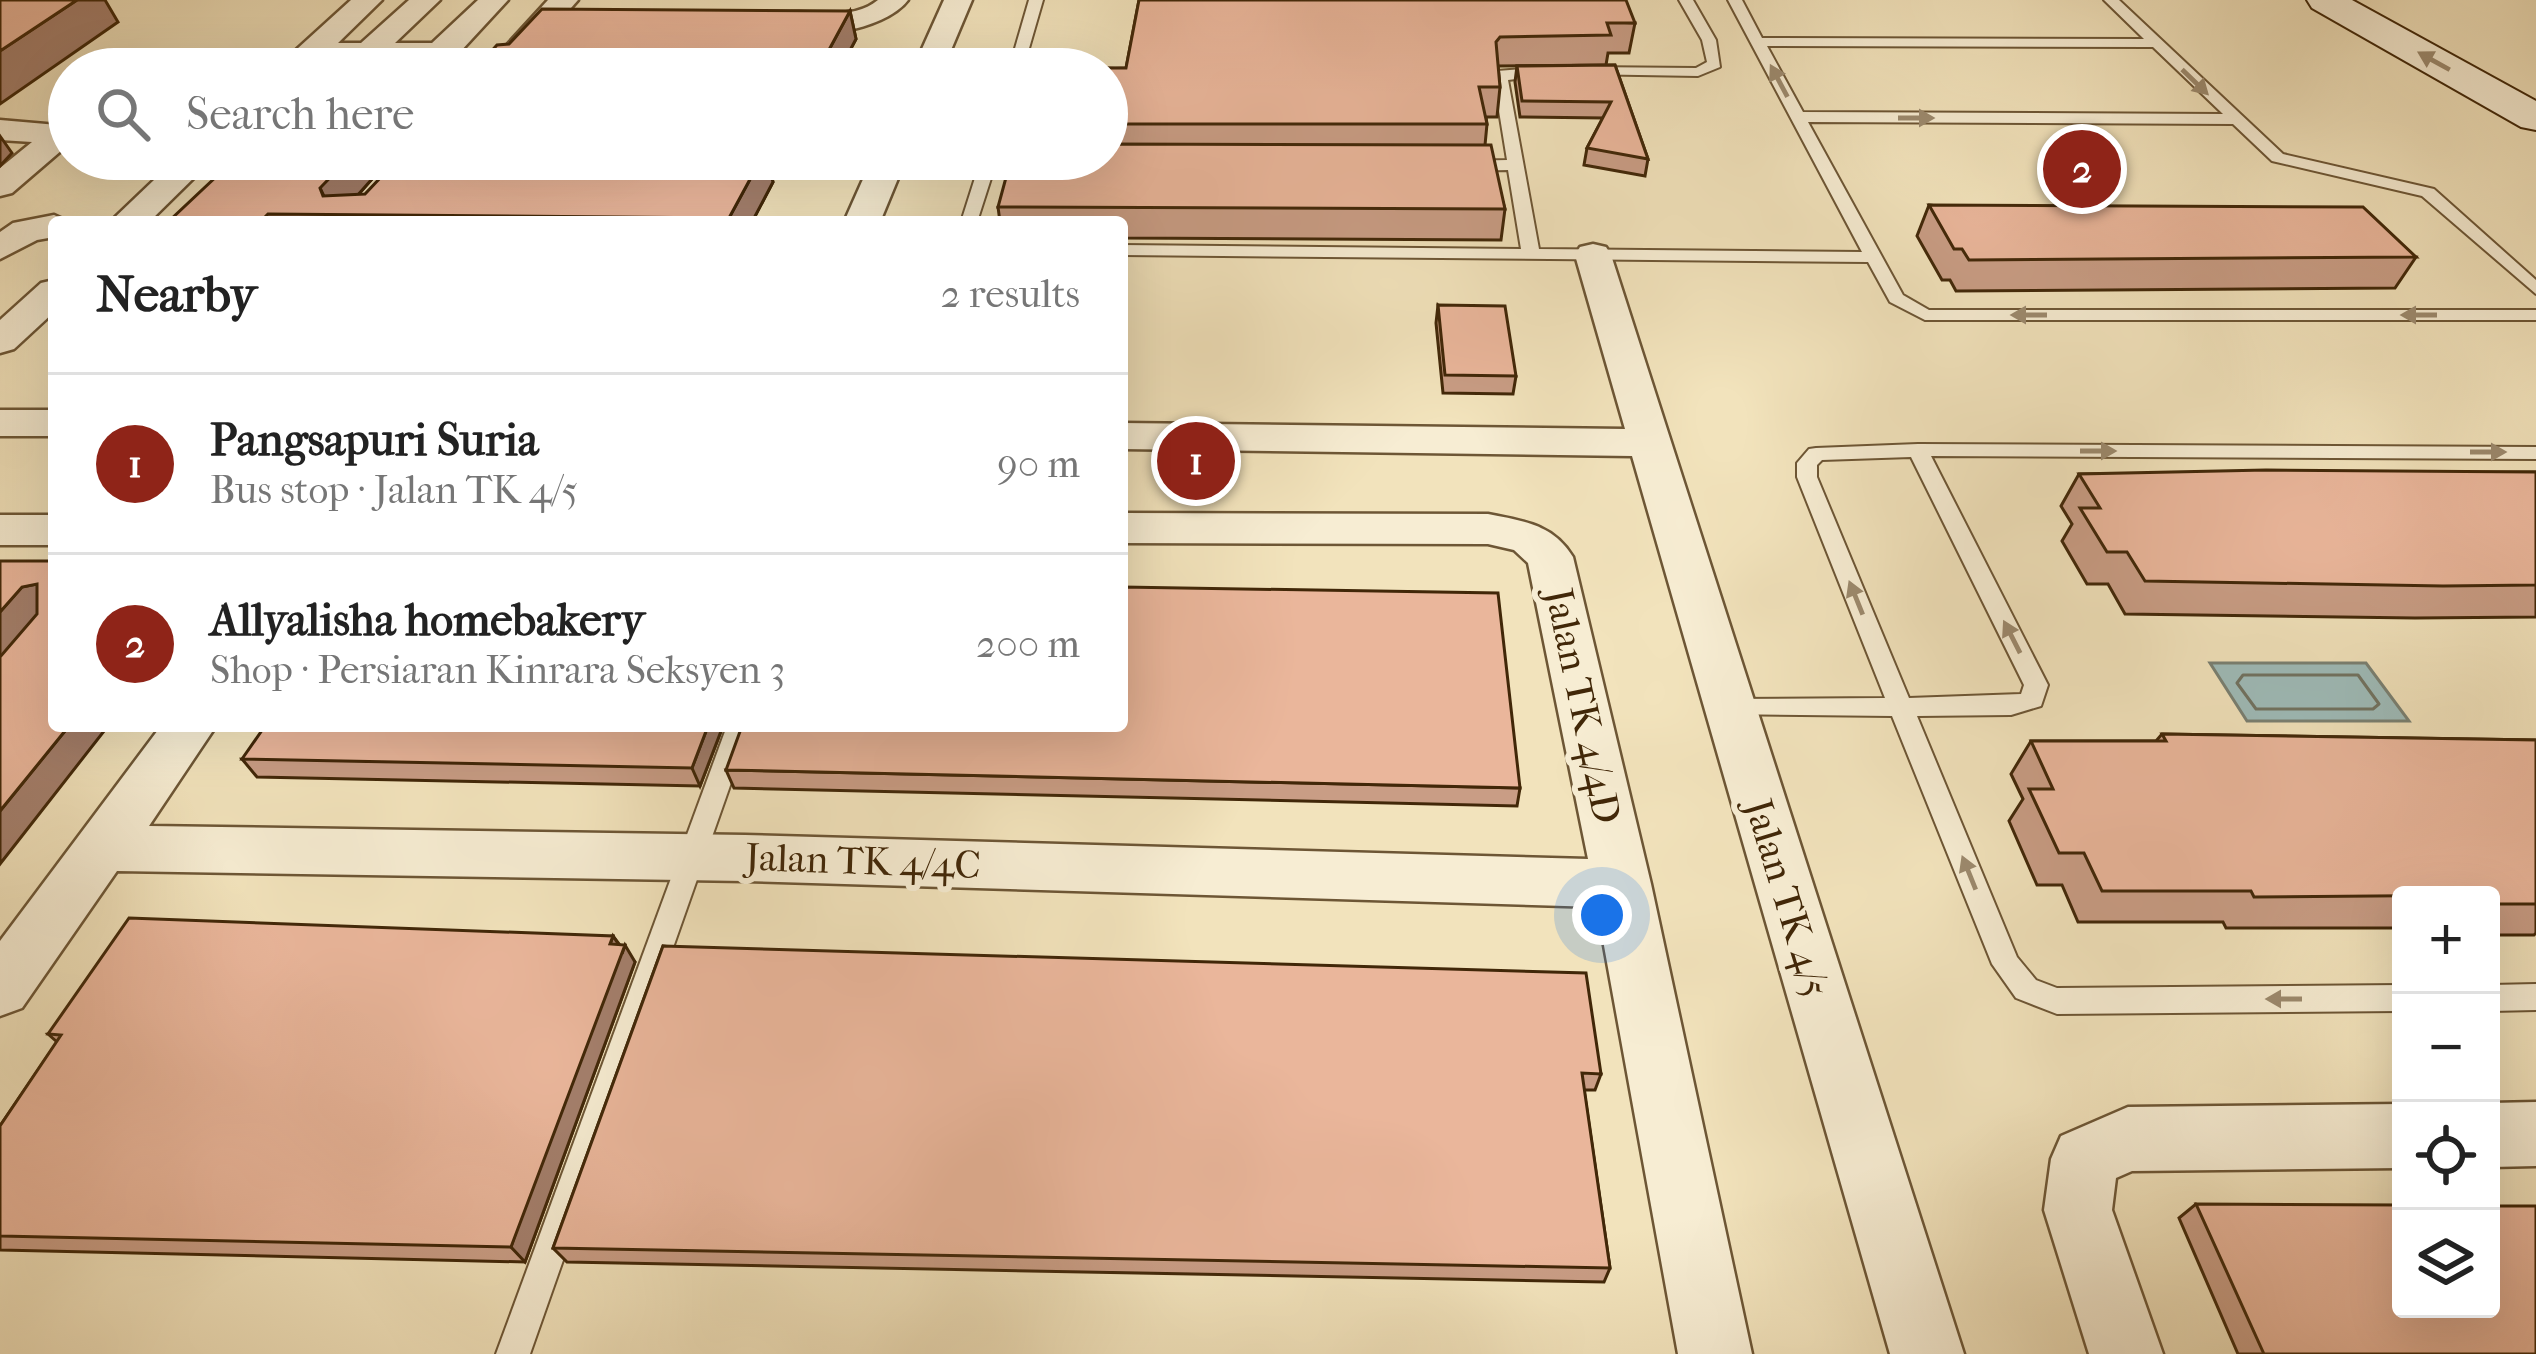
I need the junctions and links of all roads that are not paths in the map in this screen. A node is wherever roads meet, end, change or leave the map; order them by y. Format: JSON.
{"nodes":[{"id":1,"x":368,"y":0,"type":"edge"},
{"id":2,"x":426,"y":0,"type":"edge"},
{"id":3,"x":494,"y":0,"type":"edge"},
{"id":4,"x":893,"y":0,"type":"edge"},
{"id":5,"x":958,"y":0,"type":"edge"},
{"id":6,"x":1036,"y":0,"type":"edge"},
{"id":7,"x":1686,"y":0,"type":"edge"},
{"id":8,"x":1735,"y":0,"type":"edge"},
{"id":9,"x":2111,"y":0,"type":"edge"},
{"id":10,"x":2325,"y":0,"type":"edge"},
{"id":11,"x":2391,"y":0,"type":"edge"},
{"id":12,"x":557,"y":8,"type":"edge"},
{"id":13,"x":595,"y":17,"type":"edge"},
{"id":14,"x":752,"y":20,"type":"edge"},
{"id":15,"x":1757,"y":42,"type":"junction"},
{"id":16,"x":2155,"y":43,"type":"junction"},
{"id":17,"x":316,"y":48,"type":"edge"},
{"id":18,"x":373,"y":48,"type":"edge"},
{"id":19,"x":444,"y":48,"type":"edge"},
{"id":20,"x":520,"y":48,"type":"edge"},
{"id":21,"x":937,"y":48,"type":"edge"},
{"id":22,"x":1022,"y":48,"type":"edge"},
{"id":23,"x":2536,"y":88,"type":"edge"},
{"id":24,"x":1798,"y":118,"type":"junction"},
{"id":25,"x":2536,"y":118,"type":"edge"},
{"id":26,"x":2234,"y":119,"type":"junction"},
{"id":27,"x":0,"y":130,"type":"edge"},
{"id":28,"x":48,"y":133,"type":"edge"},
{"id":29,"x":48,"y":145,"type":"edge"},
{"id":30,"x":1513,"y":165,"type":"junction"},
{"id":31,"x":1442,"y":166,"type":"edge"},
{"id":32,"x":173,"y":180,"type":"edge"},
{"id":33,"x":880,"y":180,"type":"edge"},
{"id":34,"x":982,"y":180,"type":"edge"},
{"id":35,"x":0,"y":186,"type":"edge"},
{"id":36,"x":134,"y":216,"type":"edge"},
{"id":37,"x":865,"y":216,"type":"edge"},
{"id":38,"x":971,"y":216,"type":"edge"},
{"id":39,"x":48,"y":227,"type":"edge"},
{"id":40,"x":0,"y":248,"type":"edge"},
{"id":41,"x":1128,"y":250,"type":"edge"},
{"id":42,"x":1531,"y":255,"type":"junction"},
{"id":43,"x":1593,"y":255,"type":"junction"},
{"id":44,"x":1874,"y":257,"type":"junction"},
{"id":45,"x":2536,"y":290,"type":"edge"},
{"id":46,"x":48,"y":297,"type":"edge"},
{"id":47,"x":2536,"y":315,"type":"edge"},
{"id":48,"x":0,"y":341,"type":"edge"},
{"id":49,"x":0,"y":423,"type":"edge"},
{"id":50,"x":48,"y":423,"type":"edge"},
{"id":51,"x":1128,"y":436,"type":"edge"},
{"id":52,"x":1647,"y":443,"type":"junction"},
{"id":53,"x":1918,"y":450,"type":"junction"},
{"id":54,"x":2536,"y":453,"type":"edge"},
{"id":55,"x":1128,"y":528,"type":"edge"},
{"id":56,"x":0,"y":530,"type":"edge"},
{"id":57,"x":48,"y":530,"type":"edge"},
{"id":58,"x":1900,"y":706,"type":"junction"},
{"id":59,"x":1728,"y":708,"type":"junction"},
{"id":60,"x":186,"y":732,"type":"edge"},
{"id":61,"x":738,"y":732,"type":"edge"},
{"id":62,"x":104,"y":848,"type":"junction"},
{"id":63,"x":690,"y":857,"type":"junction"},
{"id":64,"x":1622,"y":884,"type":"junction"},
{"id":65,"x":0,"y":989,"type":"edge"},
{"id":66,"x":2536,"y":997,"type":"edge"},
{"id":67,"x":2392,"y":998,"type":"edge"},
{"id":68,"x":2500,"y":998,"type":"edge"},
{"id":69,"x":2500,"y":1135,"type":"edge"},
{"id":70,"x":2536,"y":1135,"type":"edge"},
{"id":71,"x":2392,"y":1136,"type":"edge"},
{"id":72,"x":513,"y":1354,"type":"edge"},
{"id":73,"x":1714,"y":1354,"type":"edge"},
{"id":74,"x":1927,"y":1354,"type":"edge"},
{"id":75,"x":2126,"y":1354,"type":"edge"}],
"edges":[{"from":1,"to":17,"type":"street"},
{"from":2,"to":18,"type":"street"},
{"from":3,"to":19,"type":"street"},
{"from":4,"to":14,"type":"street"},
{"from":5,"to":21,"type":"street"},
{"from":6,"to":22,"type":"lane"},
{"from":7,"to":30,"type":"lane"},
{"from":8,"to":15,"type":"lane"},
{"from":9,"to":16,"type":"lane"},
{"from":25,"to":10,"type":"main road","one_way":true},
{"from":11,"to":23,"type":"main road"},
{"from":12,"to":13,"type":"street"},
{"from":12,"to":20,"type":"street"},
{"from":15,"to":16,"type":"lane"},
{"from":24,"to":15,"type":"lane","one_way":true},
{"from":16,"to":26,"type":"lane","one_way":true},
{"from":24,"to":26,"type":"lane","one_way":true},
{"from":24,"to":44,"type":"lane"},
{"from":26,"to":45,"type":"lane"},
{"from":27,"to":28,"type":"street"},
{"from":29,"to":35,"type":"street"},
{"from":30,"to":31,"type":"lane"},
{"from":30,"to":42,"type":"lane"},
{"from":32,"to":36,"type":"street"},
{"from":33,"to":37,"type":"street"},
{"from":34,"to":38,"type":"lane"},
{"from":39,"to":40,"type":"street"},
{"from":41,"to":42,"type":"lane"},
{"from":42,"to":43,"type":"lane"},
{"from":43,"to":44,"type":"lane"},
{"from":43,"to":52,"type":"street","name":"Jalan TK 4/5"},
{"from":47,"to":44,"type":"lane","one_way":true},
{"from":46,"to":48,"type":"street"},
{"from":49,"to":50,"type":"street"},
{"from":51,"to":52,"type":"street"},
{"from":52,"to":59,"type":"street","name":"Jalan TK 4/5"},
{"from":53,"to":54,"type":"lane","one_way":true},
{"from":58,"to":53,"type":"lane","one_way":true},
{"from":58,"to":53,"type":"lane","one_way":true},
{"from":55,"to":64,"type":"street","name":"Jalan TK 4/4D"},
{"from":56,"to":57,"type":"street"},
{"from":58,"to":59,"type":"lane"},
{"from":67,"to":58,"type":"lane","one_way":true},
{"from":59,"to":74,"type":"street","name":"Jalan TK 4/5"},
{"from":60,"to":62,"type":"street"},
{"from":61,"to":63,"type":"lane"},
{"from":62,"to":63,"type":"street","name":"Jalan TK 4/4C"},
{"from":62,"to":65,"type":"street"},
{"from":63,"to":64,"type":"street","name":"Jalan TK 4/4C"},
{"from":63,"to":72,"type":"lane"},
{"from":64,"to":73,"type":"street","name":"Jalan TK 4/4D"},
{"from":66,"to":68,"type":"lane"},
{"from":69,"to":70,"type":"street"},
{"from":71,"to":75,"type":"street"}]}
